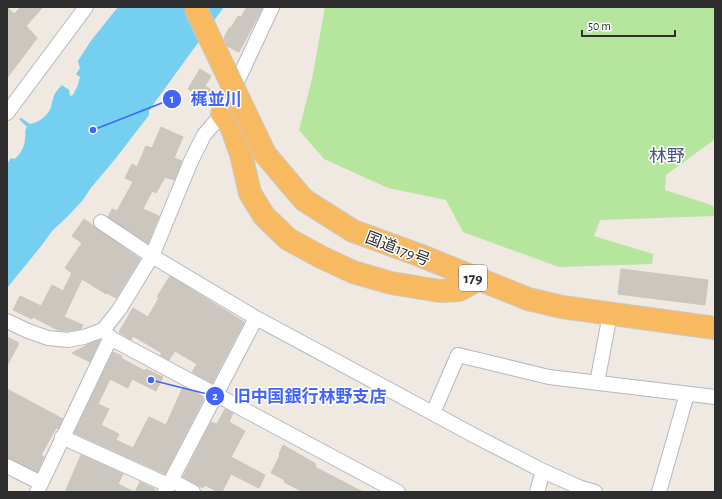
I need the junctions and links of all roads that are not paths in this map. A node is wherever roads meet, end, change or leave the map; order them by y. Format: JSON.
{"nodes":[{"id":1,"x":86,"y":7,"type":"edge"},
{"id":2,"x":195,"y":7,"type":"edge"},
{"id":3,"x":272,"y":7,"type":"edge"},
{"id":4,"x":7,"y":113,"type":"edge"},
{"id":5,"x":222,"y":114,"type":"junction"},
{"id":6,"x":101,"y":222,"type":"dead end"},
{"id":7,"x":152,"y":256,"type":"junction"},
{"id":8,"x":478,"y":280,"type":"junction"},
{"id":9,"x":610,"y":314,"type":"junction"},
{"id":10,"x":256,"y":318,"type":"junction"},
{"id":11,"x":7,"y":321,"type":"edge"},
{"id":12,"x":715,"y":328,"type":"edge"},
{"id":13,"x":108,"y":334,"type":"junction"},
{"id":14,"x":597,"y":383,"type":"junction"},
{"id":15,"x":687,"y":394,"type":"junction"},
{"id":16,"x":216,"y":395,"type":"junction"},
{"id":17,"x":715,"y":397,"type":"edge"},
{"id":18,"x":433,"y":413,"type":"junction"},
{"id":19,"x":62,"y":437,"type":"junction"},
{"id":20,"x":7,"y":466,"type":"edge"},
{"id":21,"x":543,"y":471,"type":"junction"},
{"id":22,"x":168,"y":486,"type":"edge"},
{"id":23,"x":39,"y":488,"type":"edge"},
{"id":24,"x":193,"y":492,"type":"edge"},
{"id":25,"x":398,"y":492,"type":"edge"},
{"id":26,"x":537,"y":492,"type":"edge"},
{"id":27,"x":595,"y":492,"type":"edge"},
{"id":28,"x":659,"y":492,"type":"edge"}],
"edges":[{"from":1,"to":4,"type":"street"},
{"from":2,"to":8,"type":"highway","name":"国道179号","number":"179","bridge":true},
{"from":3,"to":5,"type":"street"},
{"from":5,"to":7,"type":"street"},
{"from":5,"to":8,"type":"highway"},
{"from":6,"to":7,"type":"street"},
{"from":7,"to":10,"type":"street"},
{"from":7,"to":13,"type":"street"},
{"from":8,"to":9,"type":"highway","name":"国道179号","number":"179"},
{"from":9,"to":12,"type":"highway","name":"国道179号","number":"179"},
{"from":9,"to":14,"type":"street"},
{"from":10,"to":16,"type":"street"},
{"from":10,"to":18,"type":"street"},
{"from":11,"to":13,"type":"street"},
{"from":13,"to":16,"type":"street"},
{"from":13,"to":19,"type":"street"},
{"from":14,"to":15,"type":"street"},
{"from":14,"to":18,"type":"street"},
{"from":15,"to":17,"type":"street"},
{"from":15,"to":28,"type":"street"},
{"from":16,"to":22,"type":"street"},
{"from":16,"to":25,"type":"street"},
{"from":18,"to":21,"type":"street"},
{"from":19,"to":22,"type":"street"},
{"from":19,"to":23,"type":"street"},
{"from":20,"to":23,"type":"street"},
{"from":21,"to":26,"type":"street"},
{"from":21,"to":27,"type":"street"},
{"from":22,"to":24,"type":"street"}]}
